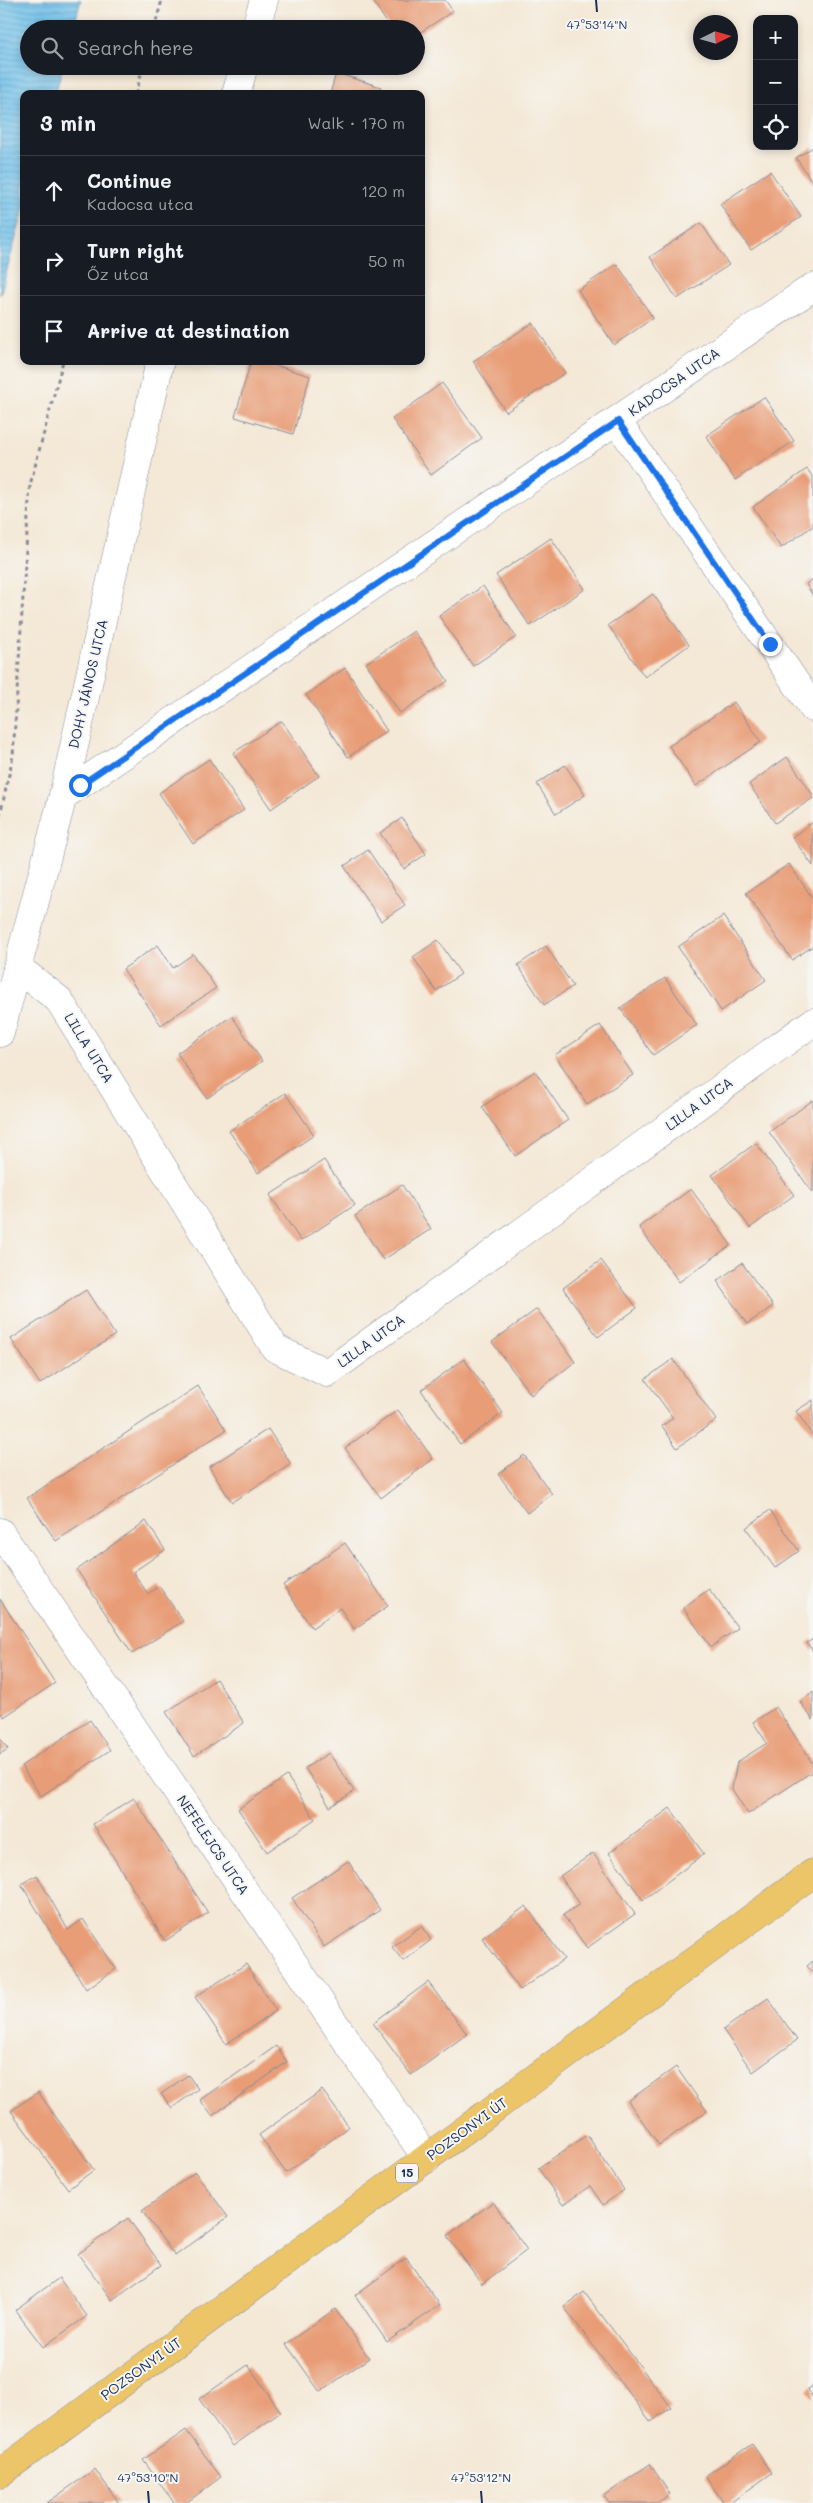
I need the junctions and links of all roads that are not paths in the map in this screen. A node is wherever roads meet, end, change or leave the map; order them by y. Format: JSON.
{"nodes":[{"id":1,"x":264,"y":0,"type":"edge"},
{"id":2,"x":258,"y":20,"type":"edge"},
{"id":3,"x":241,"y":75,"type":"edge"},
{"id":4,"x":237,"y":90,"type":"edge"},
{"id":5,"x":813,"y":287,"type":"edge"},
{"id":6,"x":159,"y":365,"type":"edge"},
{"id":7,"x":618,"y":421,"type":"junction"},
{"id":8,"x":813,"y":708,"type":"edge"},
{"id":9,"x":63,"y":796,"type":"junction"},
{"id":10,"x":16,"y":967,"type":"junction"},
{"id":11,"x":813,"y":1022,"type":"edge"},
{"id":12,"x":0,"y":1034,"type":"edge"},
{"id":13,"x":0,"y":1532,"type":"edge"},
{"id":14,"x":813,"y":1873,"type":"edge"},
{"id":15,"x":426,"y":2159,"type":"junction"},
{"id":16,"x":0,"y":2473,"type":"edge"}],
"edges":[{"from":1,"to":2,"type":"street"},
{"from":3,"to":4,"type":"street"},
{"from":5,"to":7,"type":"street","name":"KADOCSA UTCA"},
{"from":6,"to":9,"type":"street","name":"DOHY JÁNOS UTCA"},
{"from":7,"to":8,"type":"street"},
{"from":7,"to":9,"type":"street","name":"KADOCSA UTCA"},
{"from":9,"to":10,"type":"street","name":"DOHY JÁNOS UTCA"},
{"from":10,"to":11,"type":"street","name":"LILLA UTCA"},
{"from":10,"to":12,"type":"street","name":"DOHY JÁNOS UTCA"},
{"from":13,"to":15,"type":"street","name":"NEFELEJCS UTCA"},
{"from":14,"to":15,"type":"main road","name":"POZSONYI ÚT","number":"15"},
{"from":15,"to":16,"type":"main road","name":"POZSONYI ÚT","number":"15"}]}
